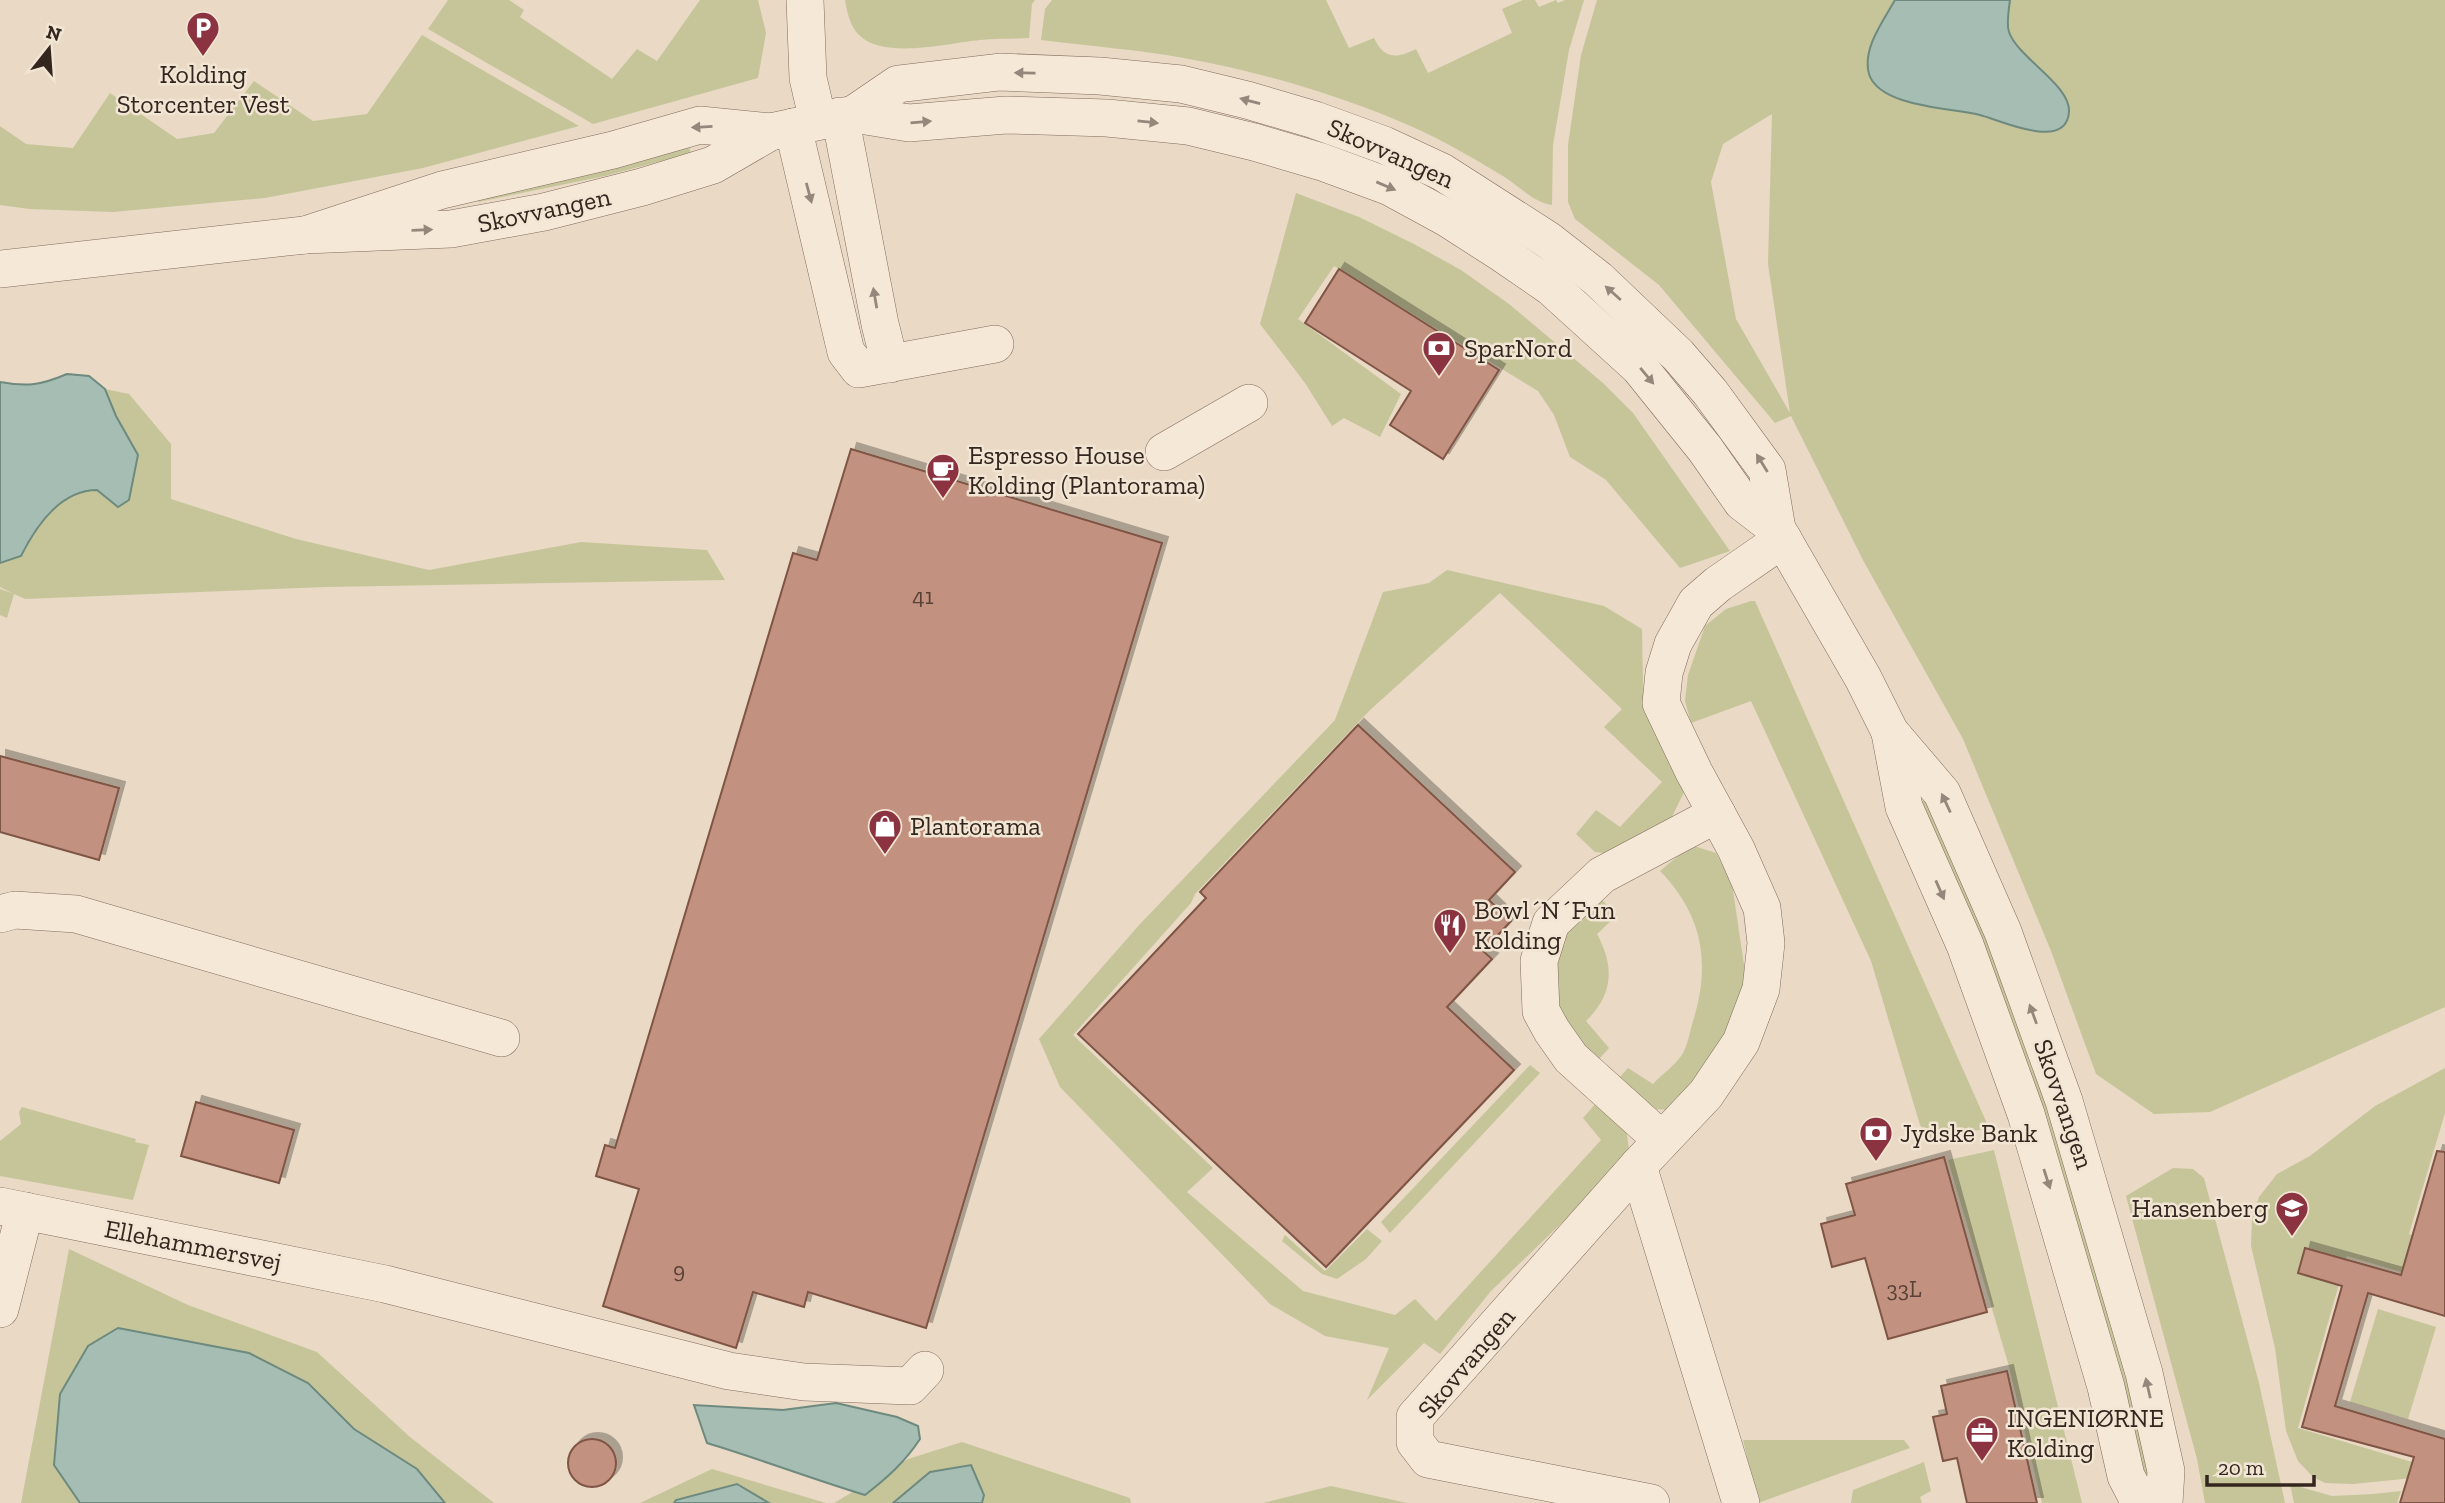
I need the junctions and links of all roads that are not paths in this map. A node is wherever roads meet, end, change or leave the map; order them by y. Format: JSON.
{"nodes":[{"id":1,"x":805,"y":0,"type":"edge"},
{"id":2,"x":815,"y":122,"type":"junction"},
{"id":3,"x":5,"y":267,"type":"edge"},
{"id":4,"x":995,"y":344,"type":"dead end"},
{"id":5,"x":890,"y":364,"type":"junction"},
{"id":6,"x":1249,"y":403,"type":"dead end"},
{"id":7,"x":1164,"y":452,"type":"dead end"},
{"id":8,"x":1780,"y":534,"type":"junction"},
{"id":9,"x":1890,"y":732,"type":"junction"},
{"id":10,"x":1717,"y":814,"type":"junction"},
{"id":11,"x":0,"y":914,"type":"edge"},
{"id":12,"x":501,"y":1038,"type":"dead end"},
{"id":13,"x":1650,"y":1153,"type":"junction"},
{"id":14,"x":13,"y":1209,"type":"edge"},
{"id":15,"x":0,"y":1309,"type":"edge"},
{"id":16,"x":925,"y":1370,"type":"dead end"},
{"id":17,"x":1651,"y":1503,"type":"edge"},
{"id":18,"x":1741,"y":1503,"type":"edge"},
{"id":19,"x":2140,"y":1503,"type":"edge"},
{"id":20,"x":2164,"y":1503,"type":"edge"}],
"edges":[{"from":1,"to":2,"type":"street"},
{"from":2,"to":3,"type":"street","name":"Skovvangen"},
{"from":5,"to":2,"type":"street","one_way":true},
{"from":2,"to":5,"type":"street","one_way":true},
{"from":2,"to":8,"type":"street","name":"Skovvangen"},
{"from":4,"to":5,"type":"street"},
{"from":6,"to":7,"type":"street"},
{"from":8,"to":9,"type":"street","name":"Skovvangen"},
{"from":8,"to":10,"type":"street","name":"Skovvangen"},
{"from":9,"to":19,"type":"street","name":"Skovvangen","one_way":true},
{"from":20,"to":9,"type":"street","name":"Skovvangen","one_way":true},
{"from":10,"to":13,"type":"street","name":"Skovvangen"},
{"from":10,"to":13,"type":"street"},
{"from":11,"to":12,"type":"street"},
{"from":13,"to":17,"type":"street","name":"Skovvangen"},
{"from":13,"to":18,"type":"street"},
{"from":14,"to":15,"type":"street"},
{"from":14,"to":16,"type":"street","name":"Ellehammersvej"}]}
